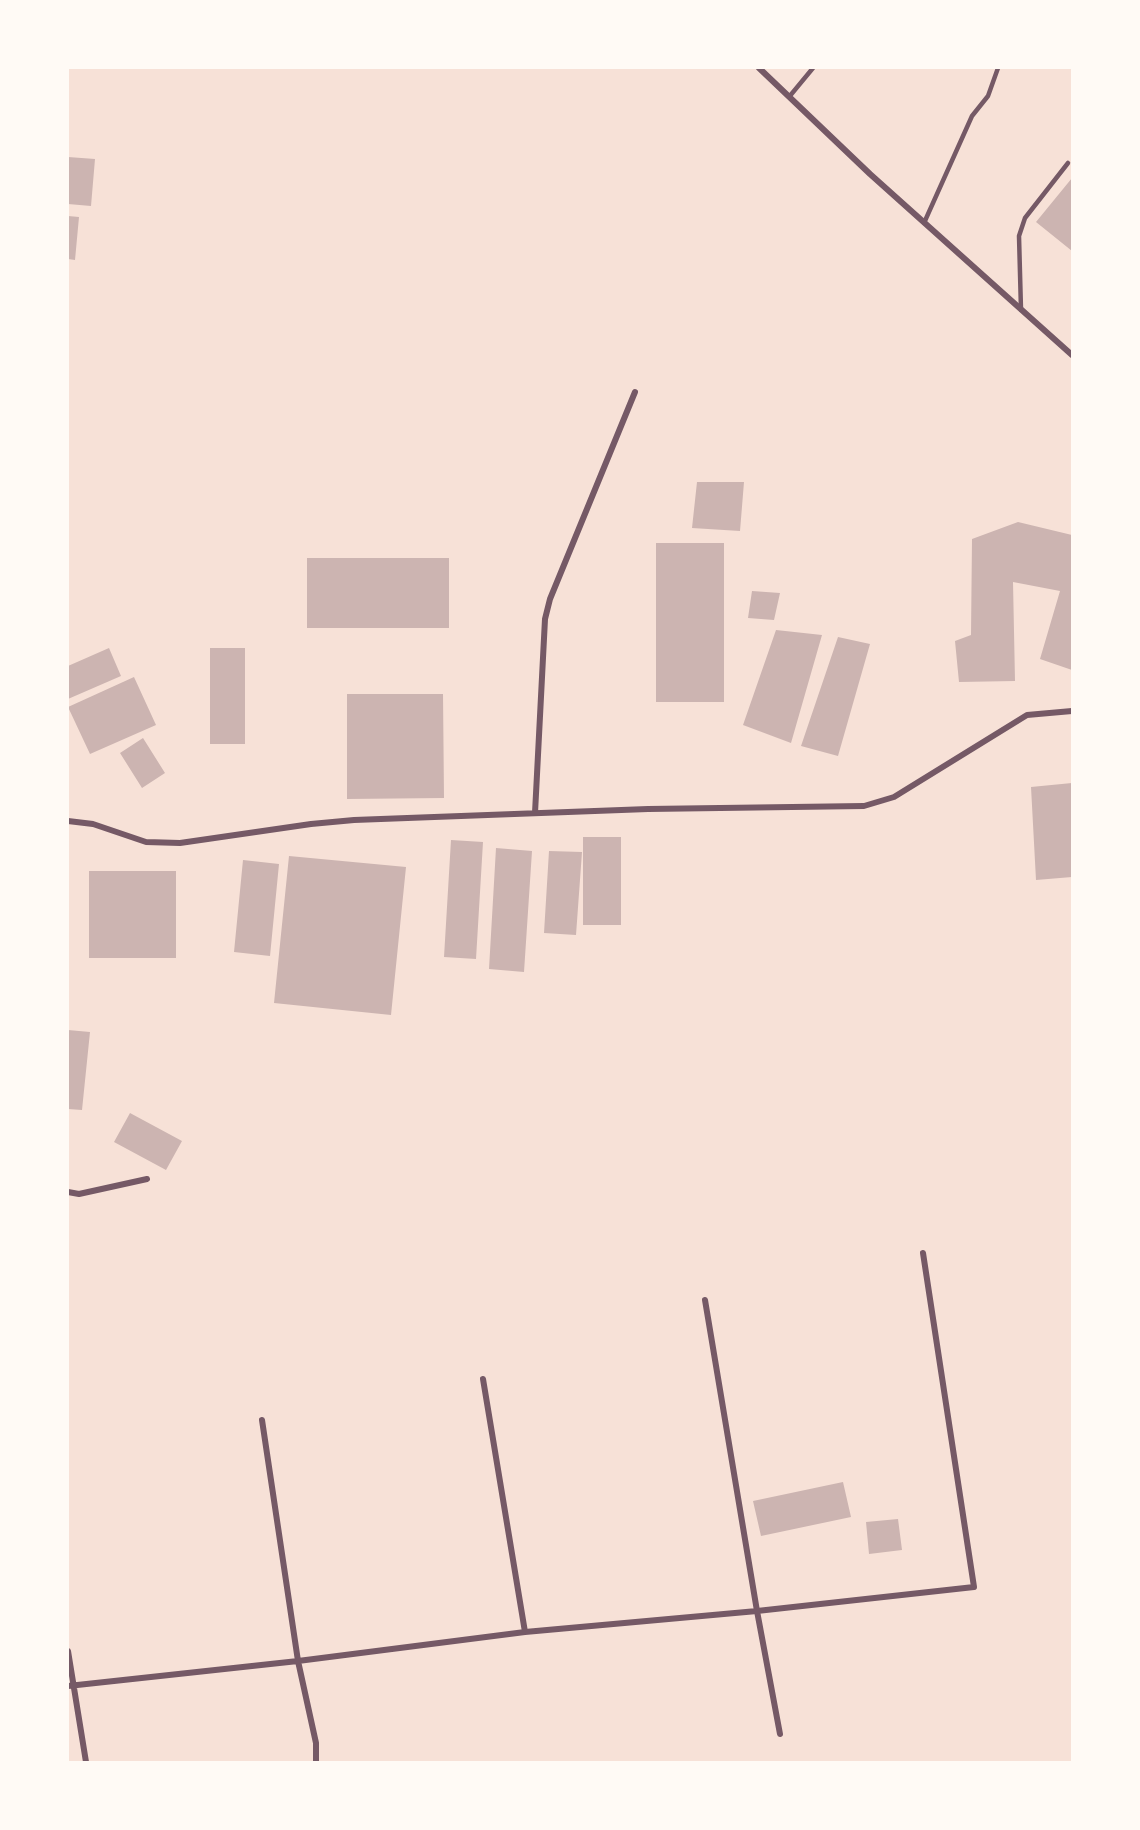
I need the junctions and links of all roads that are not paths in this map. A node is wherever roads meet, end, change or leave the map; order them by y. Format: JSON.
{"nodes":[{"id":1,"x":759,"y":68,"type":"edge"},
{"id":2,"x":813,"y":68,"type":"edge"},
{"id":3,"x":998,"y":68,"type":"edge"},
{"id":4,"x":789,"y":98,"type":"junction"},
{"id":5,"x":1068,"y":163,"type":"dead end"},
{"id":6,"x":924,"y":224,"type":"junction"},
{"id":7,"x":1021,"y":310,"type":"junction"},
{"id":8,"x":1072,"y":355,"type":"edge"},
{"id":9,"x":635,"y":392,"type":"dead end"},
{"id":10,"x":1072,"y":711,"type":"edge"},
{"id":11,"x":535,"y":813,"type":"junction"},
{"id":12,"x":68,"y":820,"type":"edge"},
{"id":13,"x":147,"y":1179,"type":"dead end"},
{"id":14,"x":68,"y":1192,"type":"edge"},
{"id":15,"x":923,"y":1253,"type":"dead end"},
{"id":16,"x":705,"y":1300,"type":"dead end"},
{"id":17,"x":483,"y":1379,"type":"dead end"},
{"id":18,"x":262,"y":1420,"type":"dead end"},
{"id":19,"x":757,"y":1611,"type":"junction"},
{"id":20,"x":525,"y":1632,"type":"junction"},
{"id":21,"x":68,"y":1651,"type":"edge"},
{"id":22,"x":298,"y":1661,"type":"junction"},
{"id":23,"x":70,"y":1686,"type":"edge"},
{"id":24,"x":780,"y":1734,"type":"dead end"},
{"id":25,"x":86,"y":1762,"type":"edge"},
{"id":26,"x":316,"y":1762,"type":"edge"}],
"edges":[{"from":1,"to":4,"type":"street"},
{"from":2,"to":4,"type":"lane"},
{"from":3,"to":6,"type":"lane"},
{"from":4,"to":6,"type":"street"},
{"from":5,"to":7,"type":"lane"},
{"from":6,"to":7,"type":"street"},
{"from":7,"to":8,"type":"street"},
{"from":9,"to":11,"type":"street"},
{"from":10,"to":11,"type":"street"},
{"from":11,"to":12,"type":"street"},
{"from":13,"to":14,"type":"street"},
{"from":15,"to":19,"type":"street"},
{"from":16,"to":19,"type":"street"},
{"from":17,"to":20,"type":"street"},
{"from":18,"to":22,"type":"street"},
{"from":19,"to":20,"type":"street"},
{"from":19,"to":24,"type":"street"},
{"from":20,"to":22,"type":"street"},
{"from":21,"to":23,"type":"street"},
{"from":22,"to":23,"type":"street"},
{"from":22,"to":26,"type":"street"},
{"from":23,"to":25,"type":"street"}]}
